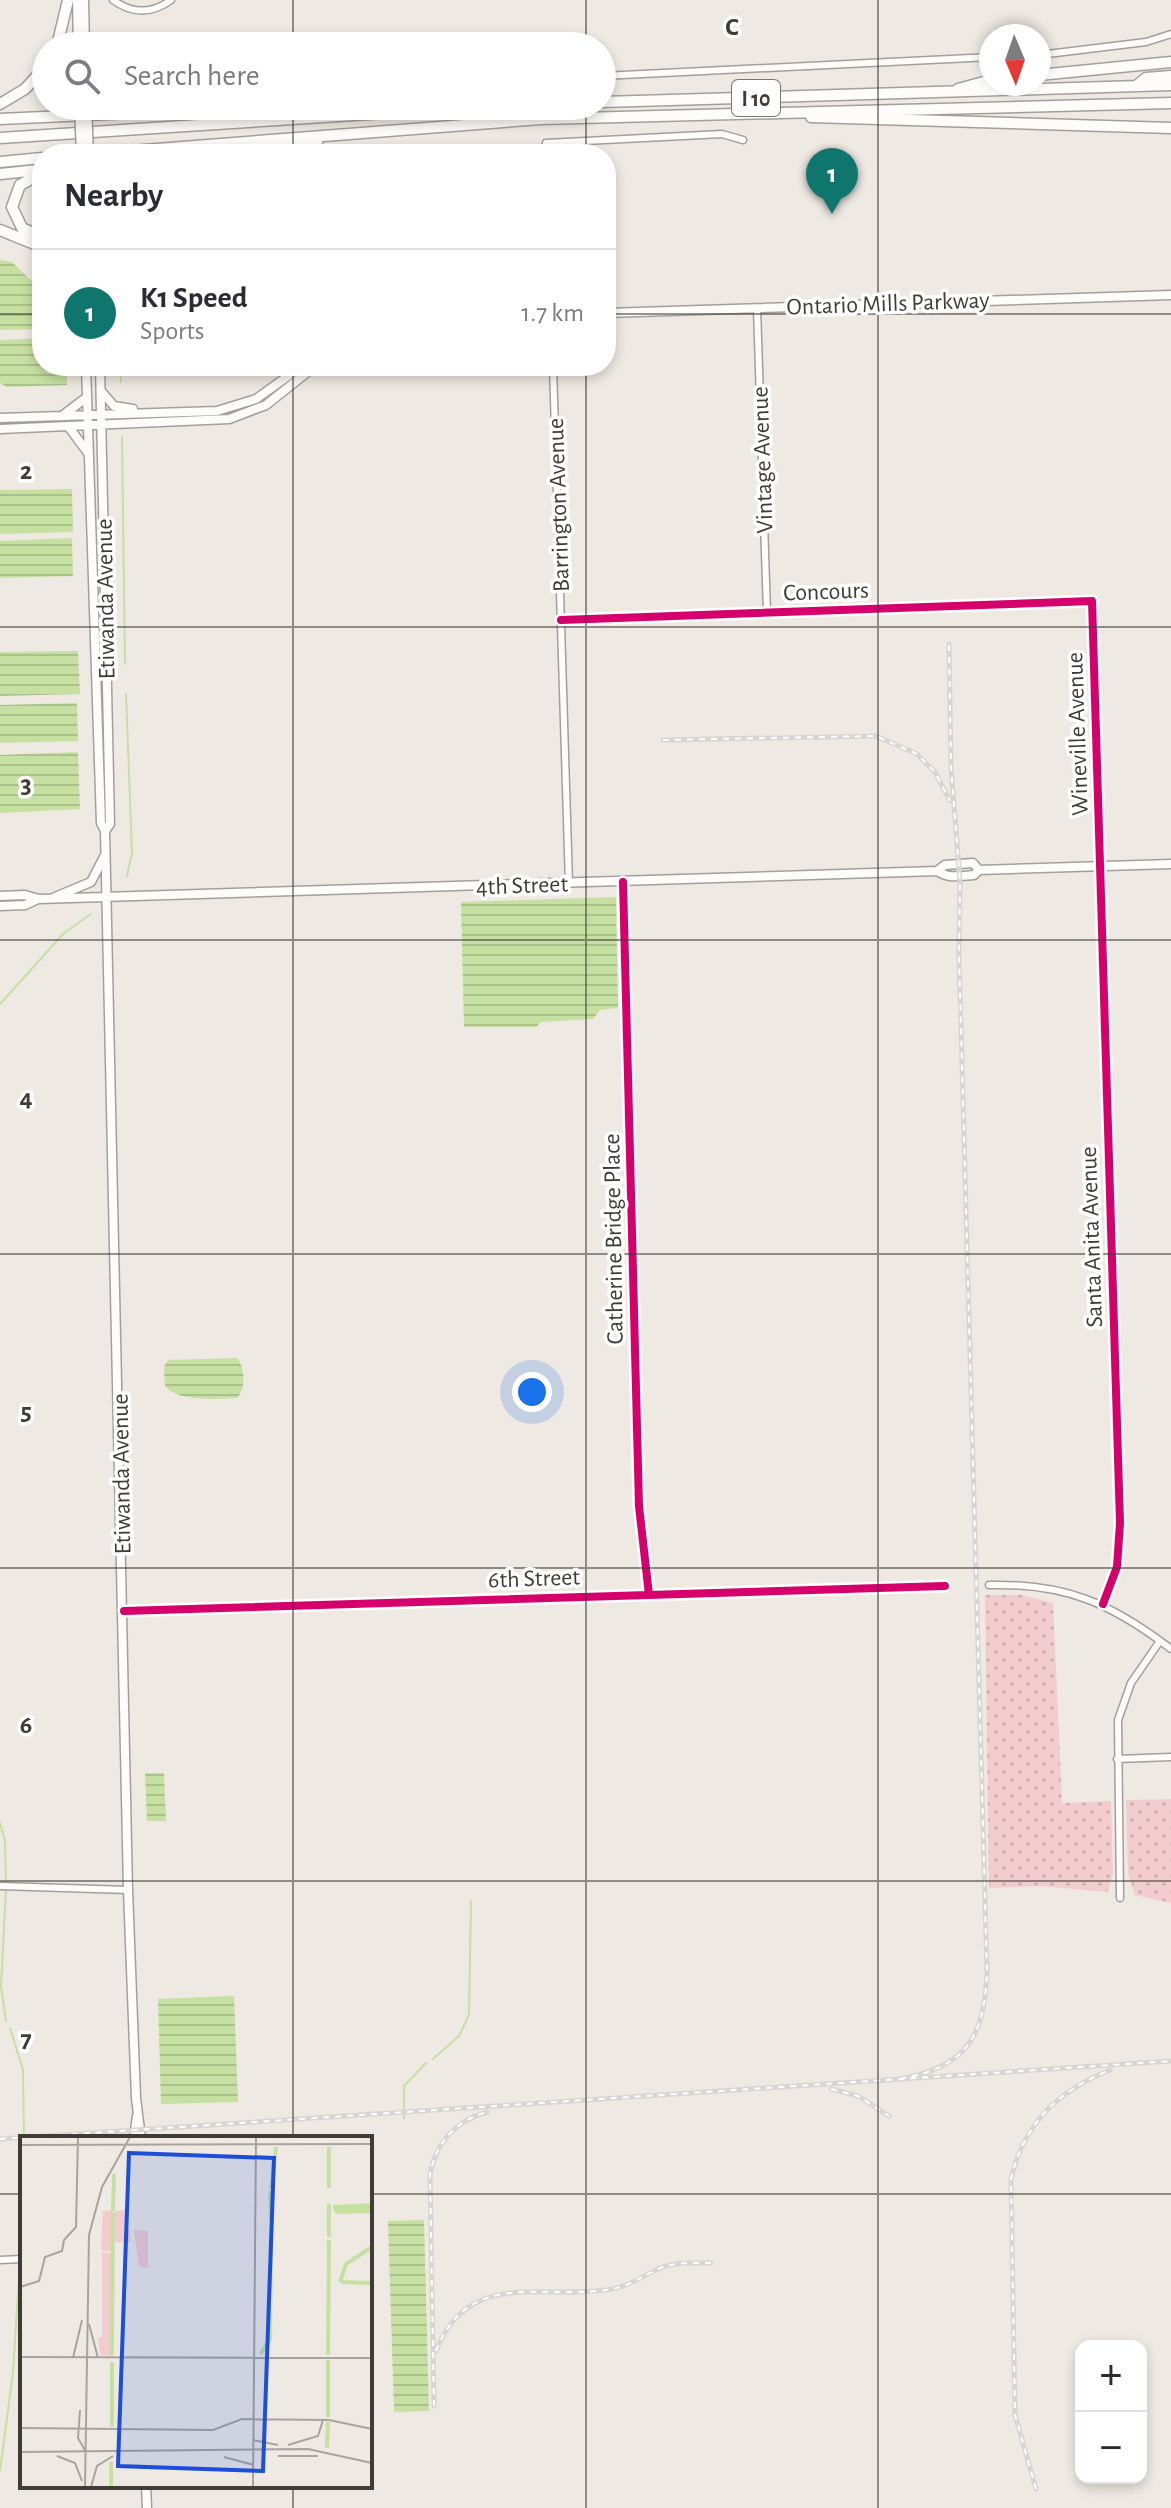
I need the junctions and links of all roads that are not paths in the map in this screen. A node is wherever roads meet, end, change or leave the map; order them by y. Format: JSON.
{"nodes":[{"id":1,"x":68,"y":0,"type":"edge"},
{"id":2,"x":77,"y":0,"type":"edge"},
{"id":3,"x":84,"y":0,"type":"edge"},
{"id":4,"x":113,"y":0,"type":"edge"},
{"id":5,"x":171,"y":0,"type":"edge"},
{"id":6,"x":60,"y":32,"type":"edge"},
{"id":7,"x":81,"y":32,"type":"edge"},
{"id":8,"x":83,"y":32,"type":"edge"},
{"id":9,"x":1171,"y":34,"type":"edge"},
{"id":10,"x":1051,"y":54,"type":"edge"},
{"id":11,"x":979,"y":58,"type":"edge"},
{"id":12,"x":1171,"y":62,"type":"edge"},
{"id":13,"x":1051,"y":74,"type":"edge"},
{"id":14,"x":616,"y":75,"type":"edge"},
{"id":15,"x":1171,"y":76,"type":"edge"},
{"id":16,"x":32,"y":81,"type":"edge"},
{"id":17,"x":979,"y":83,"type":"edge"},
{"id":18,"x":1171,"y":85,"type":"edge"},
{"id":19,"x":1134,"y":87,"type":"junction"},
{"id":20,"x":948,"y":92,"type":"junction"},
{"id":21,"x":616,"y":102,"type":"edge"},
{"id":22,"x":1171,"y":103,"type":"edge"},
{"id":23,"x":0,"y":104,"type":"edge"},
{"id":24,"x":774,"y":112,"type":"junction"},
{"id":25,"x":32,"y":116,"type":"edge"},
{"id":26,"x":616,"y":117,"type":"edge"},
{"id":27,"x":0,"y":119,"type":"edge"},
{"id":28,"x":80,"y":120,"type":"edge"},
{"id":29,"x":88,"y":120,"type":"edge"},
{"id":30,"x":274,"y":120,"type":"edge"},
{"id":31,"x":526,"y":120,"type":"edge"},
{"id":32,"x":1072,"y":125,"type":"junction"},
{"id":33,"x":1171,"y":128,"type":"edge"},
{"id":34,"x":1171,"y":135,"type":"edge"},
{"id":35,"x":0,"y":138,"type":"edge"},
{"id":36,"x":743,"y":140,"type":"dead end"},
{"id":37,"x":81,"y":144,"type":"edge"},
{"id":38,"x":90,"y":144,"type":"edge"},
{"id":39,"x":258,"y":144,"type":"edge"},
{"id":40,"x":546,"y":144,"type":"edge"},
{"id":41,"x":32,"y":159,"type":"edge"},
{"id":42,"x":0,"y":162,"type":"edge"},
{"id":43,"x":32,"y":172,"type":"edge"},
{"id":44,"x":0,"y":174,"type":"edge"},
{"id":45,"x":32,"y":177,"type":"edge"},
{"id":46,"x":0,"y":230,"type":"edge"},
{"id":47,"x":32,"y":232,"type":"edge"},
{"id":48,"x":32,"y":243,"type":"edge"},
{"id":49,"x":1171,"y":295,"type":"edge"},
{"id":50,"x":757,"y":308,"type":"junction"},
{"id":51,"x":616,"y":313,"type":"edge"},
{"id":52,"x":86,"y":376,"type":"edge"},
{"id":53,"x":100,"y":376,"type":"edge"},
{"id":54,"x":288,"y":376,"type":"edge"},
{"id":55,"x":303,"y":376,"type":"edge"},
{"id":56,"x":553,"y":376,"type":"edge"},
{"id":57,"x":101,"y":391,"type":"junction"},
{"id":58,"x":87,"y":397,"type":"junction"},
{"id":59,"x":204,"y":412,"type":"junction"},
{"id":60,"x":150,"y":413,"type":"junction"},
{"id":61,"x":87,"y":415,"type":"junction"},
{"id":62,"x":62,"y":416,"type":"junction"},
{"id":63,"x":0,"y":418,"type":"edge"},
{"id":64,"x":100,"y":420,"type":"junction"},
{"id":65,"x":167,"y":423,"type":"junction"},
{"id":66,"x":88,"y":425,"type":"junction"},
{"id":67,"x":68,"y":426,"type":"junction"},
{"id":68,"x":0,"y":429,"type":"edge"},
{"id":69,"x":89,"y":454,"type":"junction"},
{"id":70,"x":1092,"y":601,"type":"joint"},
{"id":71,"x":767,"y":613,"type":"junction"},
{"id":72,"x":561,"y":620,"type":"junction"},
{"id":73,"x":105,"y":831,"type":"junction"},
{"id":74,"x":106,"y":855,"type":"junction"},
{"id":75,"x":1171,"y":864,"type":"edge"},
{"id":76,"x":1102,"y":866,"type":"junction"},
{"id":77,"x":623,"y":882,"type":"junction"},
{"id":78,"x":569,"y":884,"type":"junction"},
{"id":79,"x":0,"y":896,"type":"edge"},
{"id":80,"x":107,"y":897,"type":"junction"},
{"id":81,"x":39,"y":899,"type":"junction"},
{"id":82,"x":51,"y":899,"type":"junction"},
{"id":83,"x":0,"y":906,"type":"edge"},
{"id":84,"x":989,"y":1585,"type":"dead end"},
{"id":85,"x":945,"y":1586,"type":"dead end"},
{"id":86,"x":649,"y":1595,"type":"junction"},
{"id":87,"x":1103,"y":1604,"type":"junction"},
{"id":88,"x":124,"y":1611,"type":"junction"},
{"id":89,"x":1160,"y":1641,"type":"junction"},
{"id":90,"x":1171,"y":1649,"type":"edge"},
{"id":91,"x":1171,"y":1757,"type":"edge"},
{"id":92,"x":1117,"y":1759,"type":"junction"},
{"id":93,"x":0,"y":1886,"type":"edge"},
{"id":94,"x":128,"y":1890,"type":"junction"},
{"id":95,"x":1120,"y":1898,"type":"dead end"},
{"id":96,"x":137,"y":2116,"type":"junction"},
{"id":97,"x":134,"y":2136,"type":"edge"},
{"id":98,"x":141,"y":2136,"type":"edge"},
{"id":99,"x":20,"y":2259,"type":"edge"},
{"id":100,"x":0,"y":2260,"type":"edge"},
{"id":101,"x":146,"y":2488,"type":"edge"},
{"id":102,"x":147,"y":2508,"type":"edge"}],
"edges":[{"from":1,"to":6,"type":"highway"},
{"from":2,"to":7,"type":"main road"},
{"from":3,"to":8,"type":"main road"},
{"from":4,"to":5,"type":"street"},
{"from":9,"to":10,"type":"street"},
{"from":11,"to":14,"type":"street"},
{"from":12,"to":13,"type":"highway"},
{"from":15,"to":19,"type":"highway"},
{"from":16,"to":23,"type":"highway"},
{"from":17,"to":20,"type":"highway"},
{"from":18,"to":19,"type":"highway","number":"I 10"},
{"from":19,"to":20,"type":"highway","number":"I 10"},
{"from":20,"to":21,"type":"highway","number":"I 10"},
{"from":22,"to":24,"type":"highway","number":"I 10"},
{"from":24,"to":26,"type":"highway","number":"I 10"},
{"from":24,"to":32,"type":"highway"},
{"from":25,"to":27,"type":"highway"},
{"from":28,"to":37,"type":"main road","bridge":true},
{"from":29,"to":38,"type":"main road","bridge":true},
{"from":30,"to":35,"type":"highway"},
{"from":31,"to":39,"type":"highway","number":"I 10"},
{"from":32,"to":33,"type":"highway"},
{"from":32,"to":34,"type":"highway"},
{"from":36,"to":40,"type":"street"},
{"from":41,"to":42,"type":"highway"},
{"from":43,"to":44,"type":"highway"},
{"from":45,"to":47,"type":"highway"},
{"from":46,"to":48,"type":"highway"},
{"from":49,"to":50,"type":"main road","name":"Ontario Mills Parkway"},
{"from":50,"to":51,"type":"main road","name":"Ontario Mills Parkway"},
{"from":50,"to":71,"type":"street","name":"Vintage Avenue"},
{"from":52,"to":58,"type":"main road","name":"Etiwanda Avenue"},
{"from":53,"to":57,"type":"main road","name":"Etiwanda Avenue"},
{"from":54,"to":59,"type":"main road"},
{"from":55,"to":65,"type":"main road"},
{"from":56,"to":72,"type":"street","name":"Barrington Avenue"},
{"from":57,"to":60,"type":"main road"},
{"from":57,"to":64,"type":"main road","name":"Etiwanda Avenue"},
{"from":58,"to":61,"type":"main road","name":"Etiwanda Avenue"},
{"from":58,"to":62,"type":"main road"},
{"from":59,"to":60,"type":"main road"},
{"from":59,"to":65,"type":"main road"},
{"from":60,"to":64,"type":"main road"},
{"from":61,"to":62,"type":"main road"},
{"from":61,"to":64,"type":"main road"},
{"from":61,"to":66,"type":"main road","name":"Etiwanda Avenue"},
{"from":62,"to":63,"type":"main road"},
{"from":64,"to":65,"type":"main road"},
{"from":64,"to":66,"type":"main road"},
{"from":64,"to":73,"type":"main road","name":"Etiwanda Avenue"},
{"from":66,"to":67,"type":"main road"},
{"from":66,"to":69,"type":"main road","name":"Etiwanda Avenue"},
{"from":67,"to":68,"type":"main road"},
{"from":67,"to":69,"type":"main road"},
{"from":69,"to":73,"type":"main road","name":"Etiwanda Avenue"},
{"from":70,"to":71,"type":"street","name":"Concours"},
{"from":70,"to":76,"type":"street","name":"Wineville Avenue"},
{"from":71,"to":72,"type":"street","name":"Concours"},
{"from":72,"to":78,"type":"street","name":"Barrington Avenue"},
{"from":73,"to":74,"type":"main road","name":"Etiwanda Avenue"},
{"from":74,"to":80,"type":"main road","name":"Etiwanda Avenue"},
{"from":74,"to":82,"type":"main road"},
{"from":75,"to":76,"type":"main road","name":"4th Street"},
{"from":76,"to":77,"type":"main road","name":"4th Street"},
{"from":76,"to":87,"type":"street","name":"Santa Anita Avenue"},
{"from":77,"to":78,"type":"main road","name":"4th Street"},
{"from":77,"to":86,"type":"street","name":"Catherine Bridge Place"},
{"from":78,"to":80,"type":"main road","name":"4th Street"},
{"from":79,"to":81,"type":"main road"},
{"from":80,"to":82,"type":"main road","name":"4th Street"},
{"from":80,"to":88,"type":"main road","name":"Etiwanda Avenue"},
{"from":81,"to":82,"type":"main road","name":"4th Street"},
{"from":81,"to":83,"type":"main road"},
{"from":84,"to":87,"type":"street"},
{"from":85,"to":86,"type":"street","name":"6th Street"},
{"from":86,"to":88,"type":"street","name":"6th Street"},
{"from":87,"to":89,"type":"street"},
{"from":88,"to":94,"type":"main road","name":"Etiwanda Avenue"},
{"from":89,"to":90,"type":"street"},
{"from":89,"to":92,"type":"street"},
{"from":91,"to":92,"type":"street"},
{"from":92,"to":95,"type":"street"},
{"from":93,"to":94,"type":"street"},
{"from":94,"to":96,"type":"main road","name":"Etiwanda Avenue"},
{"from":96,"to":97,"type":"main road","name":"Etiwanda Avenue"},
{"from":96,"to":98,"type":"main road","name":"Etiwanda Avenue"},
{"from":99,"to":100,"type":"street"},
{"from":101,"to":102,"type":"main road"}]}
